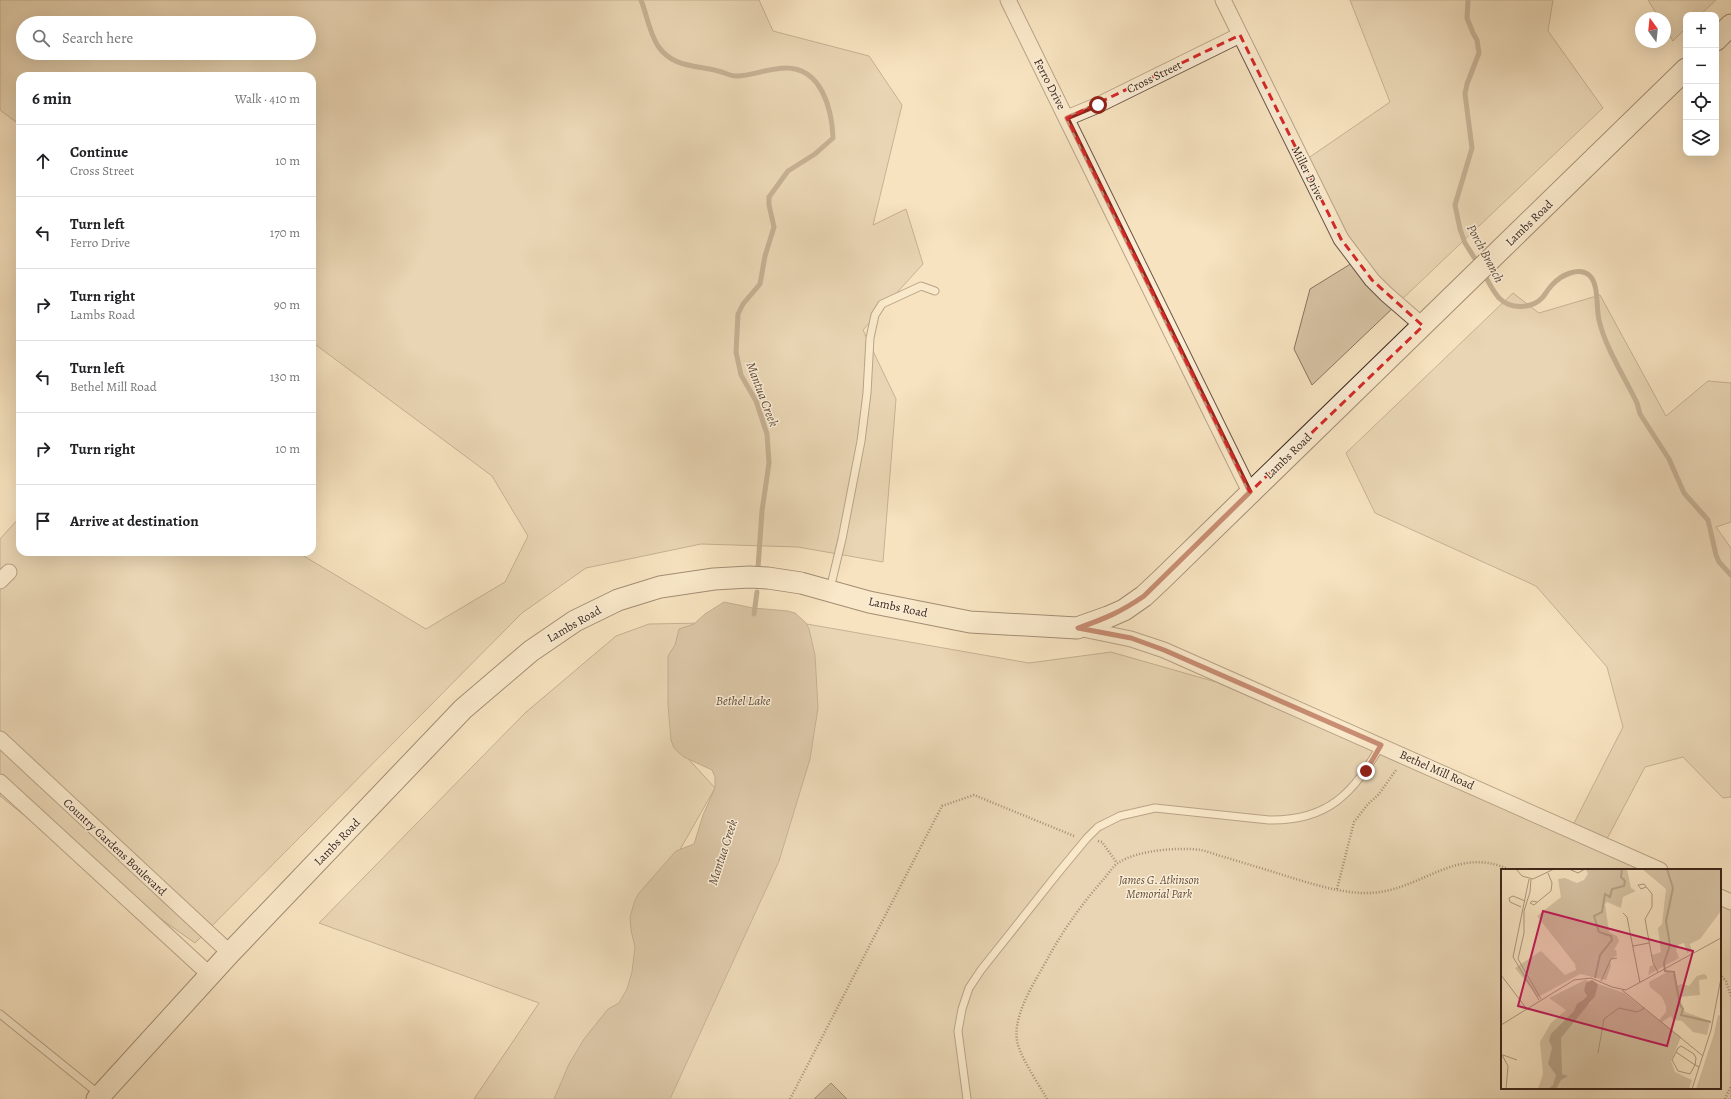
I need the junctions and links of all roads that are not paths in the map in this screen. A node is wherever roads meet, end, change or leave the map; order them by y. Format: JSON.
{"nodes":[{"id":1,"x":1008,"y":0,"type":"edge"},
{"id":2,"x":1223,"y":0,"type":"edge"},
{"id":3,"x":1731,"y":26,"type":"edge"},
{"id":4,"x":1240,"y":35,"type":"junction"},
{"id":5,"x":1719,"y":37,"type":"edge"},
{"id":6,"x":1683,"y":72,"type":"edge"},
{"id":7,"x":1067,"y":118,"type":"junction"},
{"id":8,"x":934,"y":291,"type":"dead end"},
{"id":9,"x":1423,"y":326,"type":"junction"},
{"id":10,"x":1250,"y":492,"type":"junction"},
{"id":11,"x":830,"y":591,"type":"junction"},
{"id":12,"x":1078,"y":628,"type":"junction"},
{"id":13,"x":0,"y":739,"type":"edge"},
{"id":14,"x":1381,"y":745,"type":"junction"},
{"id":15,"x":0,"y":782,"type":"edge"},
{"id":16,"x":1658,"y":869,"type":"edge"},
{"id":17,"x":1721,"y":897,"type":"edge"},
{"id":18,"x":1731,"y":902,"type":"edge"},
{"id":19,"x":230,"y":953,"type":"junction"},
{"id":20,"x":210,"y":975,"type":"junction"},
{"id":21,"x":0,"y":1014,"type":"edge"},
{"id":22,"x":99,"y":1097,"type":"edge"},
{"id":23,"x":966,"y":1099,"type":"edge"}],
"edges":[{"from":1,"to":7,"type":"street","name":"Ferro Drive"},
{"from":2,"to":4,"type":"street","name":"Miller Drive"},
{"from":3,"to":5,"type":"main road"},
{"from":4,"to":7,"type":"street","name":"Cross Street"},
{"from":4,"to":9,"type":"street","name":"Miller Drive"},
{"from":6,"to":9,"type":"main road","name":"Lambs Road"},
{"from":7,"to":10,"type":"street","name":"Ferro Drive"},
{"from":8,"to":11,"type":"lane"},
{"from":9,"to":10,"type":"main road","name":"Lambs Road"},
{"from":10,"to":12,"type":"main road","name":"Lambs Road"},
{"from":11,"to":12,"type":"main road","name":"Lambs Road"},
{"from":11,"to":19,"type":"main road","name":"Lambs Road"},
{"from":12,"to":14,"type":"street","name":"Bethel Mill Road"},
{"from":13,"to":19,"type":"street","name":"Country Gardens Boulevard"},
{"from":14,"to":16,"type":"street","name":"Bethel Mill Road"},
{"from":14,"to":23,"type":"lane"},
{"from":15,"to":20,"type":"street"},
{"from":17,"to":18,"type":"street"},
{"from":19,"to":20,"type":"main road","name":"Lambs Road"},
{"from":20,"to":22,"type":"main road","name":"Lambs Road"},
{"from":21,"to":22,"type":"lane"}]}
